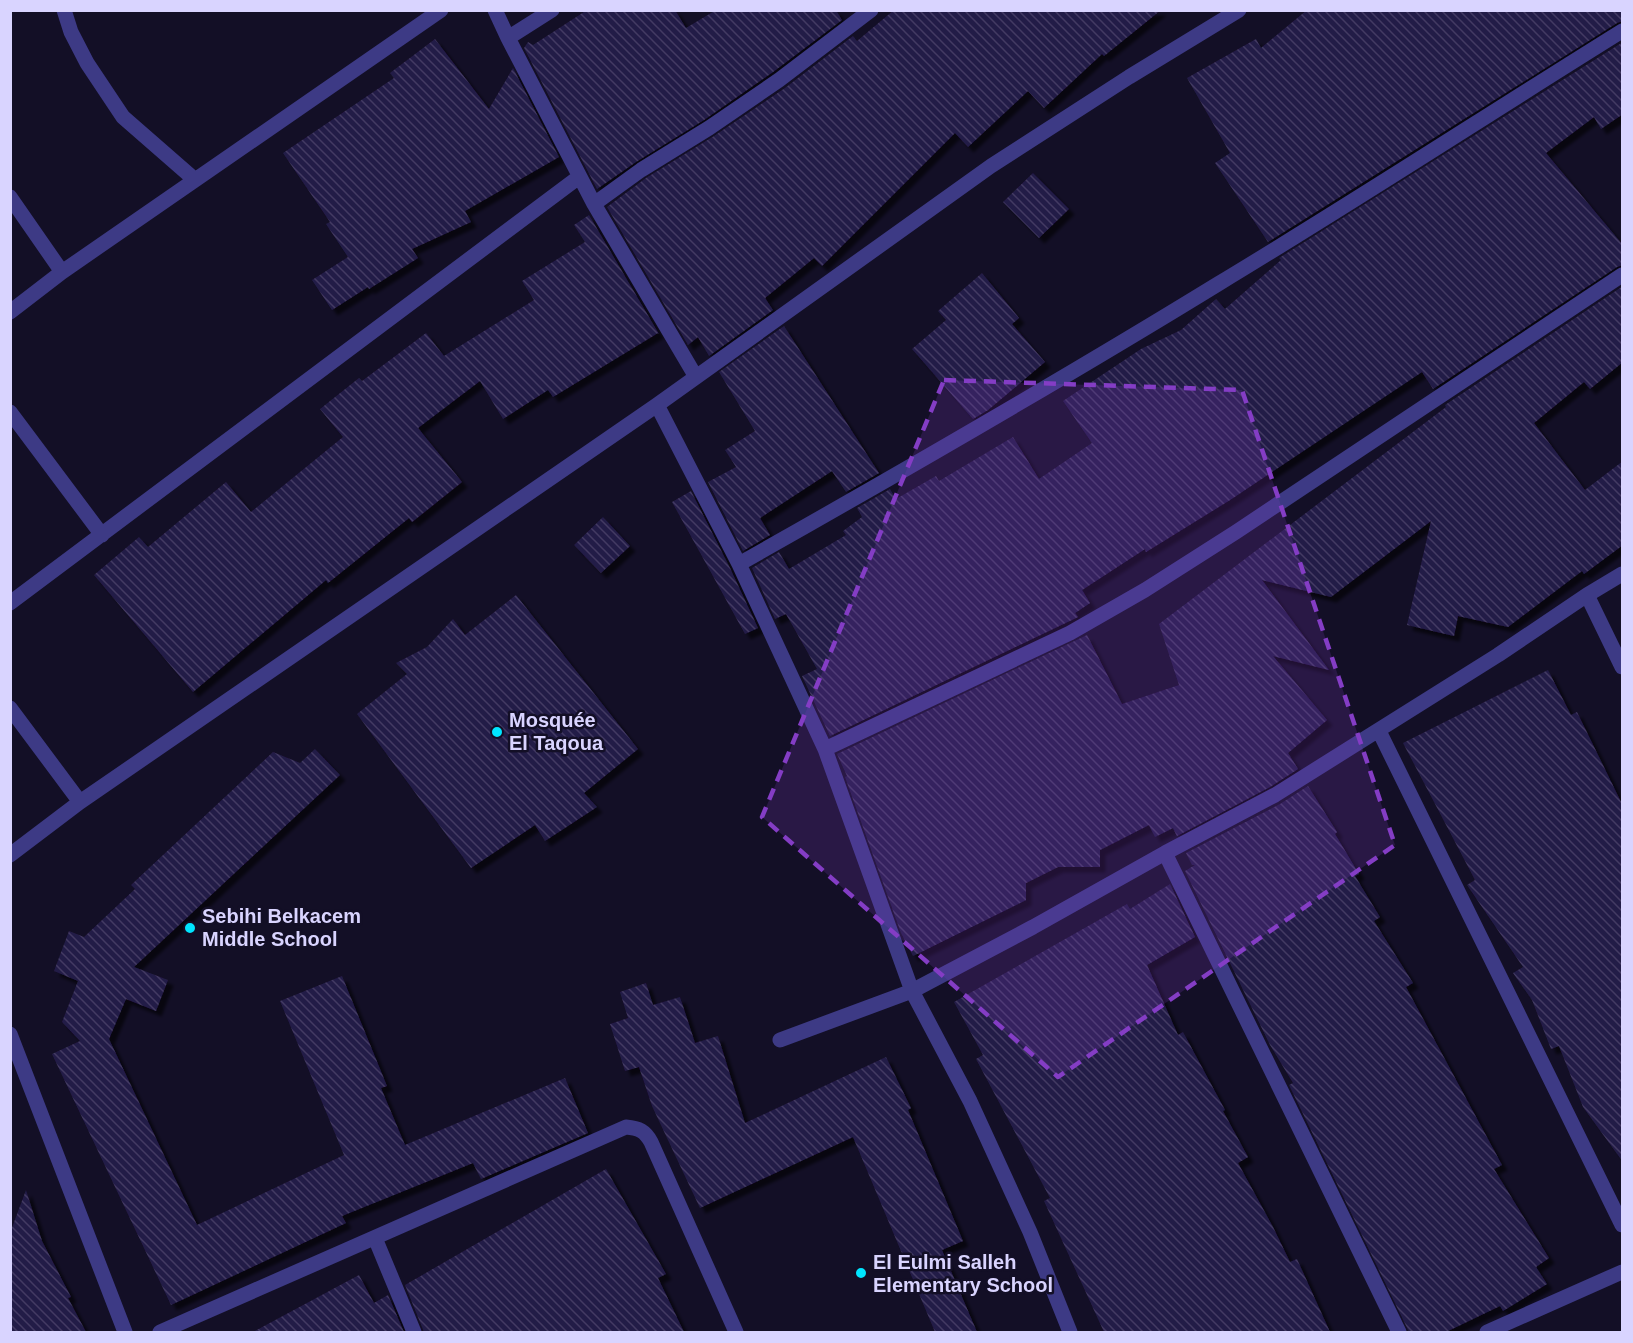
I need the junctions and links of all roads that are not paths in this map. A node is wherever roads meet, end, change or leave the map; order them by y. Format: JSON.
{"nodes":[{"id":1,"x":64,"y":10,"type":"edge"},
{"id":2,"x":441,"y":10,"type":"edge"},
{"id":3,"x":495,"y":10,"type":"edge"},
{"id":4,"x":552,"y":10,"type":"edge"},
{"id":5,"x":871,"y":10,"type":"edge"},
{"id":6,"x":1239,"y":10,"type":"edge"},
{"id":7,"x":1623,"y":31,"type":"edge"},
{"id":8,"x":508,"y":38,"type":"junction"},
{"id":9,"x":579,"y":177,"type":"junction"},
{"id":10,"x":194,"y":179,"type":"junction"},
{"id":11,"x":10,"y":197,"type":"edge"},
{"id":12,"x":594,"y":204,"type":"junction"},
{"id":13,"x":62,"y":272,"type":"junction"},
{"id":14,"x":1623,"y":275,"type":"edge"},
{"id":15,"x":10,"y":312,"type":"edge"},
{"id":16,"x":696,"y":377,"type":"junction"},
{"id":17,"x":657,"y":405,"type":"junction"},
{"id":18,"x":10,"y":412,"type":"edge"},
{"id":19,"x":102,"y":535,"type":"junction"},
{"id":20,"x":739,"y":564,"type":"junction"},
{"id":21,"x":1623,"y":573,"type":"edge"},
{"id":22,"x":1587,"y":595,"type":"junction"},
{"id":23,"x":10,"y":603,"type":"edge"},
{"id":24,"x":1623,"y":667,"type":"edge"},
{"id":25,"x":10,"y":708,"type":"edge"},
{"id":26,"x":1379,"y":731,"type":"junction"},
{"id":27,"x":825,"y":749,"type":"junction"},
{"id":28,"x":80,"y":802,"type":"junction"},
{"id":29,"x":1165,"y":852,"type":"junction"},
{"id":30,"x":10,"y":855,"type":"edge"},
{"id":31,"x":912,"y":991,"type":"junction"},
{"id":32,"x":10,"y":1034,"type":"edge"},
{"id":33,"x":780,"y":1040,"type":"dead end"},
{"id":34,"x":1623,"y":1225,"type":"edge"},
{"id":35,"x":375,"y":1238,"type":"junction"},
{"id":36,"x":1623,"y":1272,"type":"edge"},
{"id":37,"x":126,"y":1332,"type":"edge"},
{"id":38,"x":160,"y":1332,"type":"edge"},
{"id":39,"x":414,"y":1332,"type":"edge"},
{"id":40,"x":736,"y":1332,"type":"edge"},
{"id":41,"x":1070,"y":1332,"type":"edge"},
{"id":42,"x":1399,"y":1332,"type":"edge"},
{"id":43,"x":1487,"y":1332,"type":"edge"}],
"edges":[{"from":1,"to":10,"type":"street"},
{"from":2,"to":10,"type":"street"},
{"from":3,"to":8,"type":"street"},
{"from":4,"to":8,"type":"street"},
{"from":5,"to":12,"type":"street"},
{"from":6,"to":16,"type":"street"},
{"from":7,"to":20,"type":"street"},
{"from":8,"to":9,"type":"street"},
{"from":9,"to":12,"type":"street"},
{"from":9,"to":19,"type":"street"},
{"from":10,"to":13,"type":"street"},
{"from":11,"to":13,"type":"street"},
{"from":12,"to":16,"type":"street"},
{"from":13,"to":15,"type":"street"},
{"from":14,"to":27,"type":"street"},
{"from":16,"to":17,"type":"street"},
{"from":17,"to":20,"type":"street"},
{"from":17,"to":28,"type":"street"},
{"from":18,"to":19,"type":"street"},
{"from":19,"to":23,"type":"street"},
{"from":20,"to":27,"type":"street"},
{"from":21,"to":22,"type":"street"},
{"from":22,"to":24,"type":"street"},
{"from":22,"to":26,"type":"street"},
{"from":25,"to":28,"type":"street"},
{"from":26,"to":29,"type":"street"},
{"from":26,"to":34,"type":"street"},
{"from":27,"to":31,"type":"street"},
{"from":28,"to":30,"type":"street"},
{"from":29,"to":31,"type":"street"},
{"from":29,"to":42,"type":"street"},
{"from":31,"to":33,"type":"street"},
{"from":31,"to":41,"type":"street"},
{"from":32,"to":37,"type":"street"},
{"from":35,"to":38,"type":"street"},
{"from":35,"to":39,"type":"street"},
{"from":35,"to":40,"type":"street"},
{"from":36,"to":43,"type":"street"}]}
